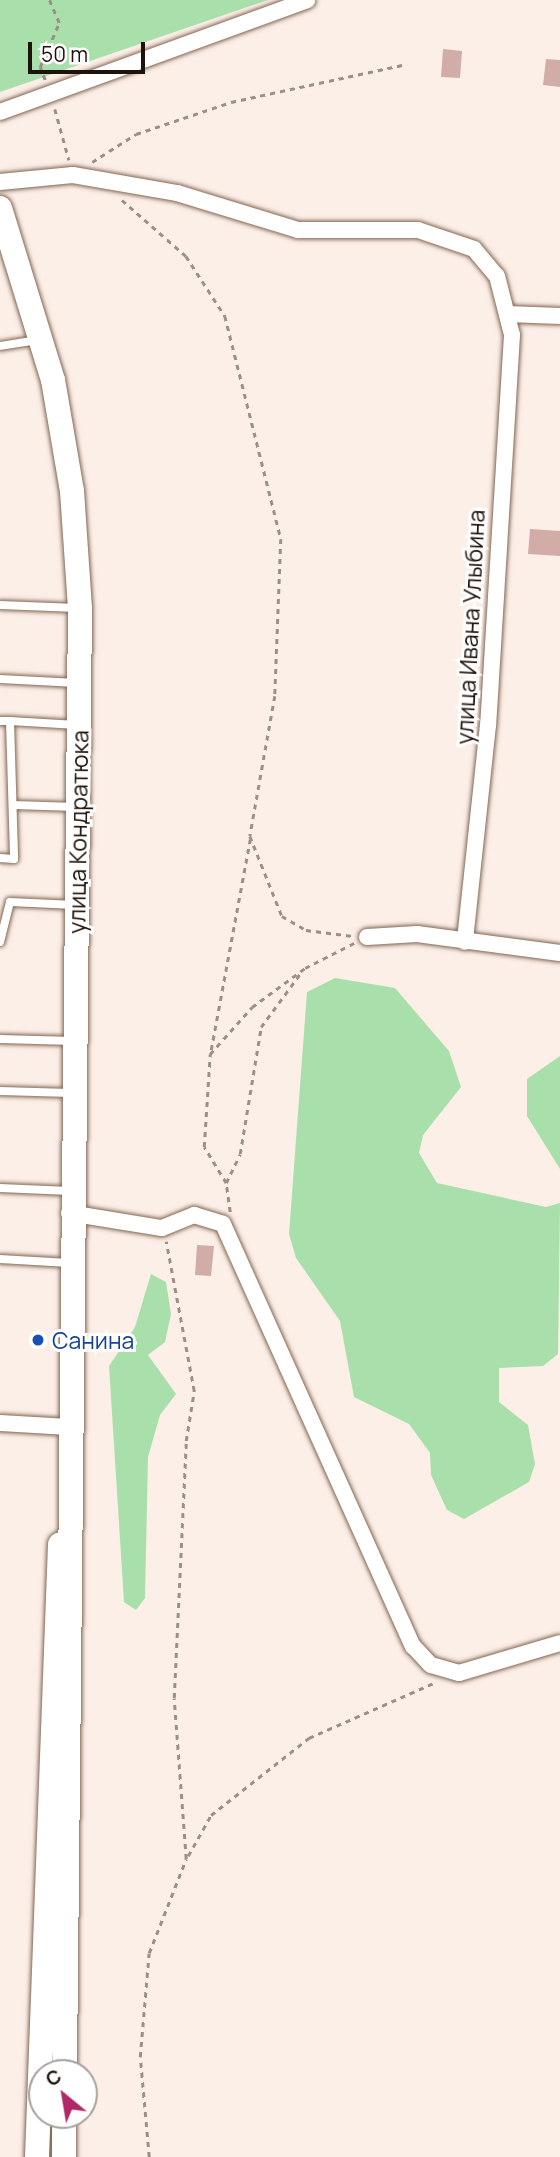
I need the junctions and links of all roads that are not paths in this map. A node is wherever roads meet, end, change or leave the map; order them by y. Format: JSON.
{"nodes":[{"id":1,"x":307,"y":0,"type":"edge"},
{"id":2,"x":0,"y":112,"type":"edge"},
{"id":3,"x":0,"y":181,"type":"edge"},
{"id":4,"x":0,"y":208,"type":"edge"},
{"id":5,"x":507,"y":314,"type":"junction"},
{"id":6,"x":560,"y":316,"type":"edge"},
{"id":7,"x":42,"y":340,"type":"junction"},
{"id":8,"x":0,"y":346,"type":"edge"},
{"id":9,"x":0,"y":606,"type":"edge"},
{"id":10,"x":80,"y":608,"type":"junction"},
{"id":11,"x":0,"y":679,"type":"edge"},
{"id":12,"x":80,"y":683,"type":"junction"},
{"id":13,"x":0,"y":721,"type":"edge"},
{"id":14,"x":10,"y":721,"type":"junction"},
{"id":15,"x":80,"y":725,"type":"junction"},
{"id":16,"x":13,"y":805,"type":"junction"},
{"id":17,"x":80,"y":807,"type":"junction"},
{"id":18,"x":0,"y":858,"type":"edge"},
{"id":19,"x":78,"y":905,"type":"junction"},
{"id":20,"x":367,"y":937,"type":"road end"},
{"id":21,"x":0,"y":942,"type":"edge"},
{"id":22,"x":465,"y":942,"type":"junction"},
{"id":23,"x":560,"y":953,"type":"edge"},
{"id":24,"x":0,"y":1039,"type":"edge"},
{"id":25,"x":74,"y":1041,"type":"junction"},
{"id":26,"x":0,"y":1091,"type":"edge"},
{"id":27,"x":73,"y":1093,"type":"junction"},
{"id":28,"x":0,"y":1188,"type":"edge"},
{"id":29,"x":70,"y":1202,"type":"junction"},
{"id":30,"x":0,"y":1259,"type":"edge"},
{"id":31,"x":69,"y":1263,"type":"junction"},
{"id":32,"x":0,"y":1423,"type":"edge"},
{"id":33,"x":69,"y":1427,"type":"junction"},
{"id":34,"x":69,"y":1466,"type":"junction"},
{"id":35,"x":560,"y":1643,"type":"edge"},
{"id":36,"x":65,"y":2059,"type":"edge"},
{"id":37,"x":64,"y":2129,"type":"edge"},
{"id":38,"x":37,"y":2157,"type":"edge"},
{"id":39,"x":64,"y":2157,"type":"edge"}],
"edges":[{"from":1,"to":2,"type":"street"},
{"from":3,"to":5,"type":"street","name":"улица Ивана Улыбина"},
{"from":4,"to":7,"type":"main road","name":"улица Кондратюка"},
{"from":5,"to":6,"type":"street"},
{"from":5,"to":22,"type":"street","name":"улица Ивана Улыбина"},
{"from":7,"to":8,"type":"lane"},
{"from":7,"to":10,"type":"main road","name":"улица Кондратюка"},
{"from":9,"to":10,"type":"lane"},
{"from":10,"to":12,"type":"main road","name":"улица Кондратюка"},
{"from":11,"to":12,"type":"lane"},
{"from":12,"to":15,"type":"main road","name":"улица Кондратюка"},
{"from":13,"to":14,"type":"lane"},
{"from":14,"to":15,"type":"lane"},
{"from":14,"to":16,"type":"lane"},
{"from":15,"to":17,"type":"main road","name":"улица Кондратюка"},
{"from":16,"to":17,"type":"lane"},
{"from":16,"to":18,"type":"lane"},
{"from":17,"to":19,"type":"main road","name":"улица Кондратюка"},
{"from":19,"to":21,"type":"lane"},
{"from":19,"to":25,"type":"main road","name":"улица Кондратюка"},
{"from":20,"to":22,"type":"street"},
{"from":22,"to":23,"type":"street"},
{"from":24,"to":25,"type":"lane"},
{"from":25,"to":27,"type":"main road","name":"улица Кондратюка"},
{"from":26,"to":27,"type":"lane"},
{"from":27,"to":29,"type":"main road","name":"улица Кондратюка"},
{"from":28,"to":29,"type":"lane"},
{"from":29,"to":31,"type":"main road","name":"улица Кондратюка"},
{"from":29,"to":35,"type":"street"},
{"from":30,"to":31,"type":"lane"},
{"from":31,"to":33,"type":"main road","name":"улица Кондратюка"},
{"from":32,"to":33,"type":"street"},
{"from":33,"to":34,"type":"main road","name":"улица Кондратюка"},
{"from":34,"to":36,"type":"main road"},
{"from":34,"to":38,"type":"main road"},
{"from":37,"to":39,"type":"main road"}]}
